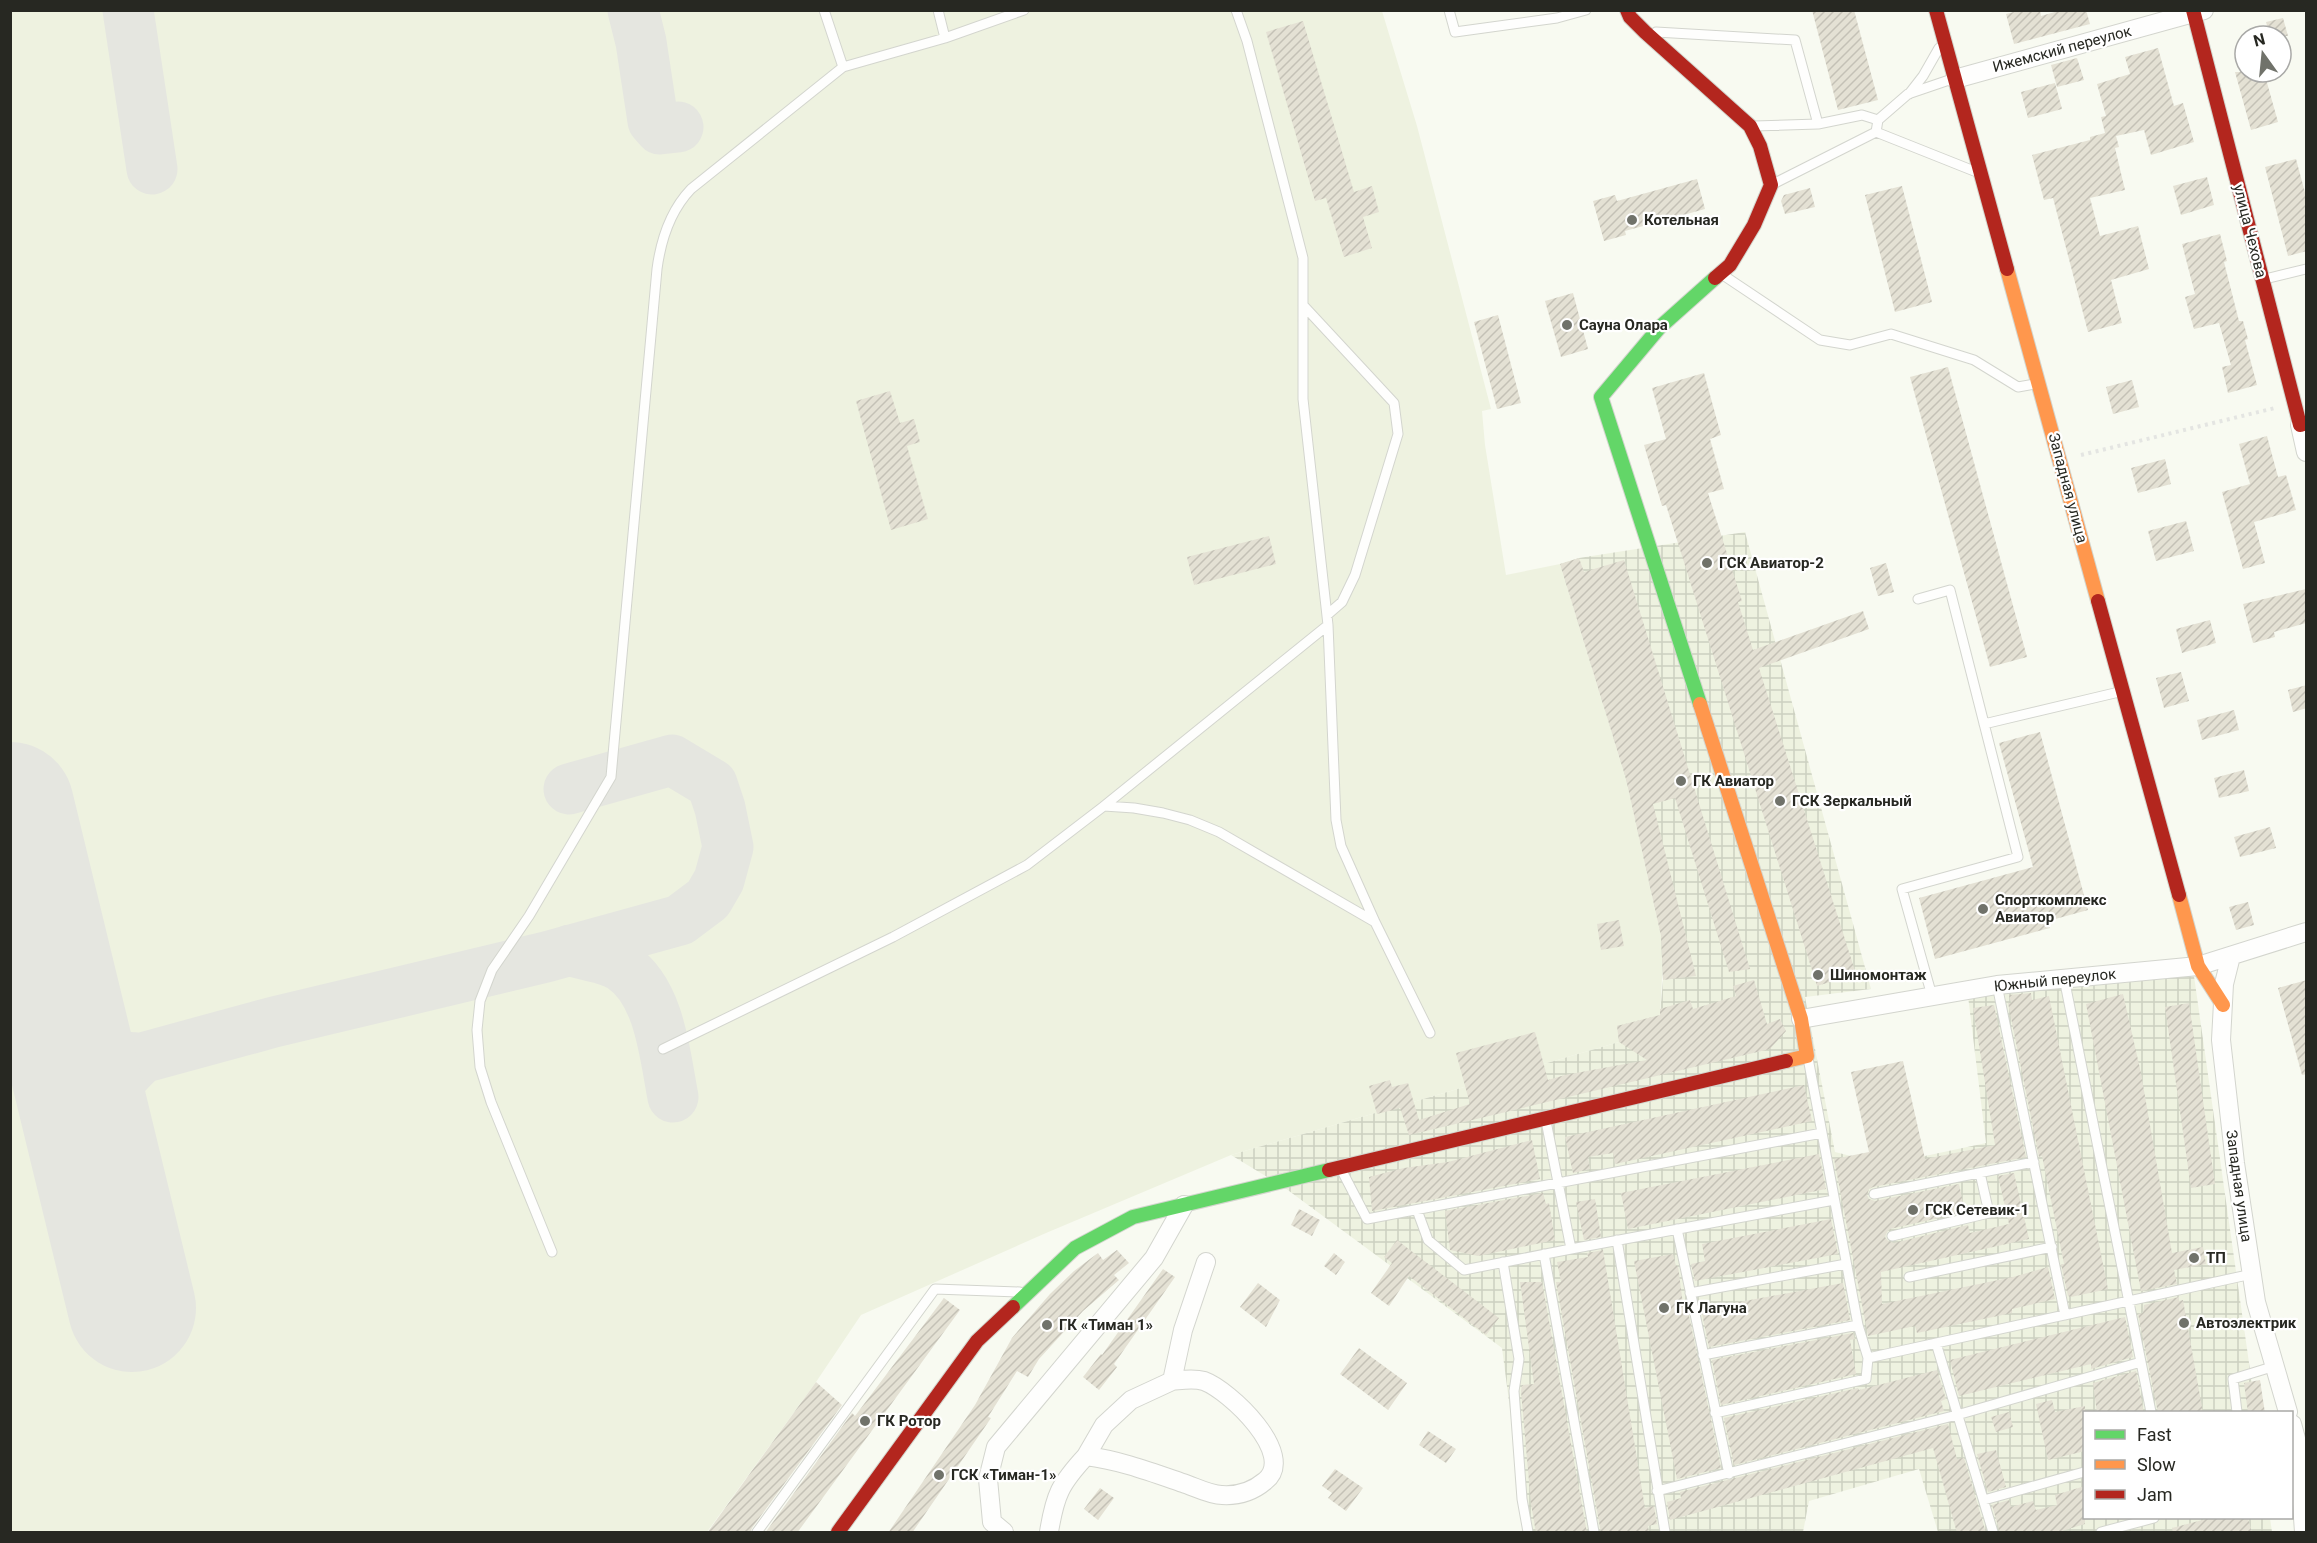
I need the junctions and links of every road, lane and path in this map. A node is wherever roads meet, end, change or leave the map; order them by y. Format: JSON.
{"nodes":[{"id":1,"x":824,"y":10,"type":"edge"},
{"id":2,"x":938,"y":10,"type":"edge"},
{"id":3,"x":1024,"y":10,"type":"edge"},
{"id":4,"x":1236,"y":10,"type":"edge"},
{"id":5,"x":1449,"y":10,"type":"edge"},
{"id":6,"x":1586,"y":10,"type":"edge"},
{"id":7,"x":1627,"y":10,"type":"edge"},
{"id":8,"x":1936,"y":10,"type":"edge"},
{"id":9,"x":2197,"y":11,"type":"edge"},
{"id":10,"x":1645,"y":32,"type":"junction"},
{"id":11,"x":1943,"y":37,"type":"junction"},
{"id":12,"x":945,"y":38,"type":"junction"},
{"id":13,"x":843,"y":67,"type":"junction"},
{"id":14,"x":1955,"y":79,"type":"junction"},
{"id":15,"x":1908,"y":94,"type":"junction"},
{"id":16,"x":1878,"y":120,"type":"junction"},
{"id":17,"x":1818,"y":124,"type":"junction"},
{"id":18,"x":1750,"y":126,"type":"junction"},
{"id":19,"x":1876,"y":132,"type":"junction"},
{"id":20,"x":1981,"y":175,"type":"junction"},
{"id":21,"x":1771,"y":185,"type":"junction"},
{"id":22,"x":2307,"y":269,"type":"edge"},
{"id":23,"x":1720,"y":274,"type":"junction"},
{"id":24,"x":2262,"y":280,"type":"junction"},
{"id":25,"x":1303,"y":305,"type":"junction"},
{"id":26,"x":2039,"y":384,"type":"junction"},
{"id":27,"x":2294,"y":403,"type":"junction"},
{"id":28,"x":2303,"y":424,"type":"edge"},
{"id":29,"x":2307,"y":452,"type":"edge"},
{"id":30,"x":2060,"y":460,"type":"junction"},
{"id":31,"x":1918,"y":599,"type":"dead end"},
{"id":32,"x":1328,"y":620,"type":"junction"},
{"id":33,"x":2123,"y":691,"type":"junction"},
{"id":34,"x":1984,"y":724,"type":"junction"},
{"id":35,"x":1104,"y":806,"type":"junction"},
{"id":36,"x":1375,"y":922,"type":"junction"},
{"id":37,"x":2307,"y":932,"type":"edge"},
{"id":38,"x":2231,"y":956,"type":"junction"},
{"id":39,"x":2198,"y":966,"type":"junction"},
{"id":40,"x":2064,"y":978,"type":"junction"},
{"id":41,"x":1997,"y":985,"type":"junction"},
{"id":42,"x":1932,"y":996,"type":"junction"},
{"id":43,"x":2223,"y":1005,"type":"junction"},
{"id":44,"x":1801,"y":1019,"type":"junction"},
{"id":45,"x":1430,"y":1033,"type":"dead end"},
{"id":46,"x":663,"y":1049,"type":"dead end"},
{"id":47,"x":1807,"y":1056,"type":"junction"},
{"id":48,"x":1545,"y":1119,"type":"junction"},
{"id":49,"x":1822,"y":1133,"type":"junction"},
{"id":50,"x":2034,"y":1162,"type":"junction"},
{"id":51,"x":1340,"y":1168,"type":"junction"},
{"id":52,"x":1980,"y":1173,"type":"junction"},
{"id":53,"x":1558,"y":1183,"type":"junction"},
{"id":54,"x":1874,"y":1194,"type":"dead end"},
{"id":55,"x":1834,"y":1200,"type":"junction"},
{"id":56,"x":1184,"y":1204,"type":"junction"},
{"id":57,"x":1417,"y":1210,"type":"junction"},
{"id":58,"x":1677,"y":1229,"type":"junction"},
{"id":59,"x":1892,"y":1236,"type":"dead end"},
{"id":60,"x":1617,"y":1240,"type":"junction"},
{"id":61,"x":2052,"y":1248,"type":"junction"},
{"id":62,"x":1572,"y":1249,"type":"junction"},
{"id":63,"x":552,"y":1251,"type":"dead end"},
{"id":64,"x":1544,"y":1254,"type":"junction"},
{"id":65,"x":1206,"y":1262,"type":"dead end"},
{"id":66,"x":1503,"y":1262,"type":"junction"},
{"id":67,"x":1846,"y":1264,"type":"junction"},
{"id":68,"x":2252,"y":1274,"type":"junction"},
{"id":69,"x":1909,"y":1277,"type":"dead end"},
{"id":70,"x":1028,"y":1292,"type":"junction"},
{"id":71,"x":1690,"y":1293,"type":"junction"},
{"id":72,"x":2129,"y":1301,"type":"junction"},
{"id":73,"x":2065,"y":1315,"type":"junction"},
{"id":74,"x":1858,"y":1325,"type":"junction"},
{"id":75,"x":1936,"y":1343,"type":"junction"},
{"id":76,"x":1703,"y":1355,"type":"junction"},
{"id":77,"x":1868,"y":1358,"type":"junction"},
{"id":78,"x":2140,"y":1362,"type":"junction"},
{"id":79,"x":2275,"y":1366,"type":"junction"},
{"id":80,"x":1172,"y":1381,"type":"junction"},
{"id":81,"x":2151,"y":1411,"type":"edge"},
{"id":82,"x":2237,"y":1411,"type":"edge"},
{"id":83,"x":2287,"y":1411,"type":"edge"},
{"id":84,"x":1715,"y":1413,"type":"junction"},
{"id":85,"x":1957,"y":1415,"type":"junction"},
{"id":86,"x":2293,"y":1428,"type":"edge"},
{"id":87,"x":1086,"y":1456,"type":"junction"},
{"id":88,"x":2083,"y":1473,"type":"edge"},
{"id":89,"x":1729,"y":1474,"type":"junction"},
{"id":90,"x":1657,"y":1491,"type":"junction"},
{"id":91,"x":1983,"y":1500,"type":"junction"},
{"id":92,"x":2150,"y":1519,"type":"edge"},
{"id":93,"x":757,"y":1533,"type":"edge"},
{"id":94,"x":838,"y":1533,"type":"edge"},
{"id":95,"x":1004,"y":1533,"type":"edge"},
{"id":96,"x":1049,"y":1533,"type":"edge"},
{"id":97,"x":1528,"y":1533,"type":"edge"},
{"id":98,"x":1594,"y":1533,"type":"edge"},
{"id":99,"x":1665,"y":1533,"type":"edge"},
{"id":100,"x":1993,"y":1533,"type":"edge"},
{"id":101,"x":2101,"y":1533,"type":"edge"},
{"id":102,"x":2304,"y":1533,"type":"edge"}],
"edges":[{"from":1,"to":13,"type":"lane"},
{"from":2,"to":12,"type":"lane"},
{"from":3,"to":12,"type":"lane"},
{"from":4,"to":25,"type":"lane"},
{"from":5,"to":6,"type":"lane"},
{"from":7,"to":10,"type":"street"},
{"from":8,"to":11,"type":"street","name":"Западная улица"},
{"from":9,"to":14,"type":"street","name":"Ижемский переулок"},
{"from":9,"to":24,"type":"street","name":"улица Чехова"},
{"from":10,"to":17,"type":"lane"},
{"from":10,"to":18,"type":"street"},
{"from":11,"to":14,"type":"street","name":"Западная улица"},
{"from":11,"to":15,"type":"lane"},
{"from":12,"to":13,"type":"lane"},
{"from":13,"to":63,"type":"lane"},
{"from":14,"to":15,"type":"lane"},
{"from":14,"to":20,"type":"street","name":"Западная улица"},
{"from":15,"to":16,"type":"lane"},
{"from":16,"to":17,"type":"lane"},
{"from":16,"to":19,"type":"lane"},
{"from":17,"to":18,"type":"lane"},
{"from":18,"to":21,"type":"street"},
{"from":19,"to":20,"type":"lane"},
{"from":19,"to":21,"type":"lane"},
{"from":20,"to":26,"type":"street","name":"Западная улица"},
{"from":21,"to":23,"type":"street"},
{"from":22,"to":24,"type":"lane"},
{"from":23,"to":26,"type":"lane"},
{"from":23,"to":44,"type":"street"},
{"from":24,"to":27,"type":"street","name":"улица Чехова"},
{"from":25,"to":32,"type":"lane"},
{"from":25,"to":32,"type":"lane"},
{"from":26,"to":30,"type":"street","name":"Западная улица"},
{"from":27,"to":28,"type":"street","name":"улица Чехова"},
{"from":27,"to":30,"type":"path"},
{"from":28,"to":29,"type":"street","name":"улица Чехова"},
{"from":30,"to":33,"type":"street","name":"Западная улица"},
{"from":31,"to":34,"type":"lane"},
{"from":32,"to":35,"type":"lane"},
{"from":32,"to":36,"type":"lane"},
{"from":33,"to":34,"type":"lane"},
{"from":33,"to":39,"type":"street","name":"Западная улица"},
{"from":34,"to":42,"type":"lane"},
{"from":35,"to":36,"type":"lane"},
{"from":35,"to":46,"type":"lane"},
{"from":36,"to":45,"type":"lane"},
{"from":37,"to":38,"type":"street","name":"Южный переулок"},
{"from":38,"to":39,"type":"street","name":"Южный переулок"},
{"from":38,"to":43,"type":"street","name":"Западная улица"},
{"from":39,"to":40,"type":"street","name":"Южный переулок"},
{"from":39,"to":43,"type":"street","name":"Западная улица"},
{"from":40,"to":41,"type":"street","name":"Южный переулок"},
{"from":40,"to":72,"type":"lane"},
{"from":41,"to":42,"type":"street","name":"Южный переулок"},
{"from":41,"to":50,"type":"lane"},
{"from":42,"to":44,"type":"street","name":"Южный переулок"},
{"from":43,"to":68,"type":"street","name":"Западная улица"},
{"from":44,"to":47,"type":"street"},
{"from":47,"to":48,"type":"street"},
{"from":47,"to":49,"type":"lane"},
{"from":48,"to":51,"type":"street"},
{"from":48,"to":53,"type":"lane"},
{"from":49,"to":53,"type":"lane"},
{"from":49,"to":55,"type":"lane"},
{"from":50,"to":52,"type":"lane"},
{"from":50,"to":61,"type":"lane"},
{"from":51,"to":56,"type":"street"},
{"from":51,"to":57,"type":"lane"},
{"from":52,"to":54,"type":"lane"},
{"from":52,"to":59,"type":"lane"},
{"from":53,"to":57,"type":"lane"},
{"from":53,"to":62,"type":"lane"},
{"from":55,"to":58,"type":"lane"},
{"from":55,"to":67,"type":"lane"},
{"from":56,"to":70,"type":"street"},
{"from":56,"to":95,"type":"street"},
{"from":57,"to":66,"type":"lane"},
{"from":58,"to":60,"type":"lane"},
{"from":58,"to":71,"type":"lane"},
{"from":60,"to":62,"type":"lane"},
{"from":60,"to":90,"type":"lane"},
{"from":61,"to":69,"type":"lane"},
{"from":61,"to":73,"type":"lane"},
{"from":62,"to":64,"type":"lane"},
{"from":64,"to":66,"type":"lane"},
{"from":64,"to":98,"type":"lane"},
{"from":65,"to":80,"type":"street"},
{"from":66,"to":97,"type":"lane"},
{"from":67,"to":71,"type":"lane"},
{"from":67,"to":74,"type":"lane"},
{"from":68,"to":72,"type":"lane"},
{"from":68,"to":79,"type":"street","name":"Западная улица"},
{"from":70,"to":93,"type":"lane"},
{"from":70,"to":94,"type":"street"},
{"from":71,"to":76,"type":"lane"},
{"from":72,"to":73,"type":"lane"},
{"from":72,"to":78,"type":"lane"},
{"from":73,"to":75,"type":"lane"},
{"from":74,"to":76,"type":"lane"},
{"from":74,"to":77,"type":"lane"},
{"from":75,"to":77,"type":"lane"},
{"from":75,"to":85,"type":"lane"},
{"from":76,"to":84,"type":"lane"},
{"from":77,"to":84,"type":"lane"},
{"from":78,"to":81,"type":"lane"},
{"from":78,"to":85,"type":"lane"},
{"from":79,"to":82,"type":"lane"},
{"from":79,"to":83,"type":"street","name":"Западная улица"},
{"from":80,"to":87,"type":"street"},
{"from":80,"to":87,"type":"street"},
{"from":84,"to":89,"type":"lane"},
{"from":85,"to":89,"type":"lane"},
{"from":85,"to":91,"type":"lane"},
{"from":86,"to":102,"type":"street"},
{"from":87,"to":96,"type":"street"},
{"from":88,"to":91,"type":"lane"},
{"from":89,"to":90,"type":"lane"},
{"from":90,"to":99,"type":"lane"},
{"from":91,"to":100,"type":"lane"},
{"from":92,"to":101,"type":"lane"}]}
